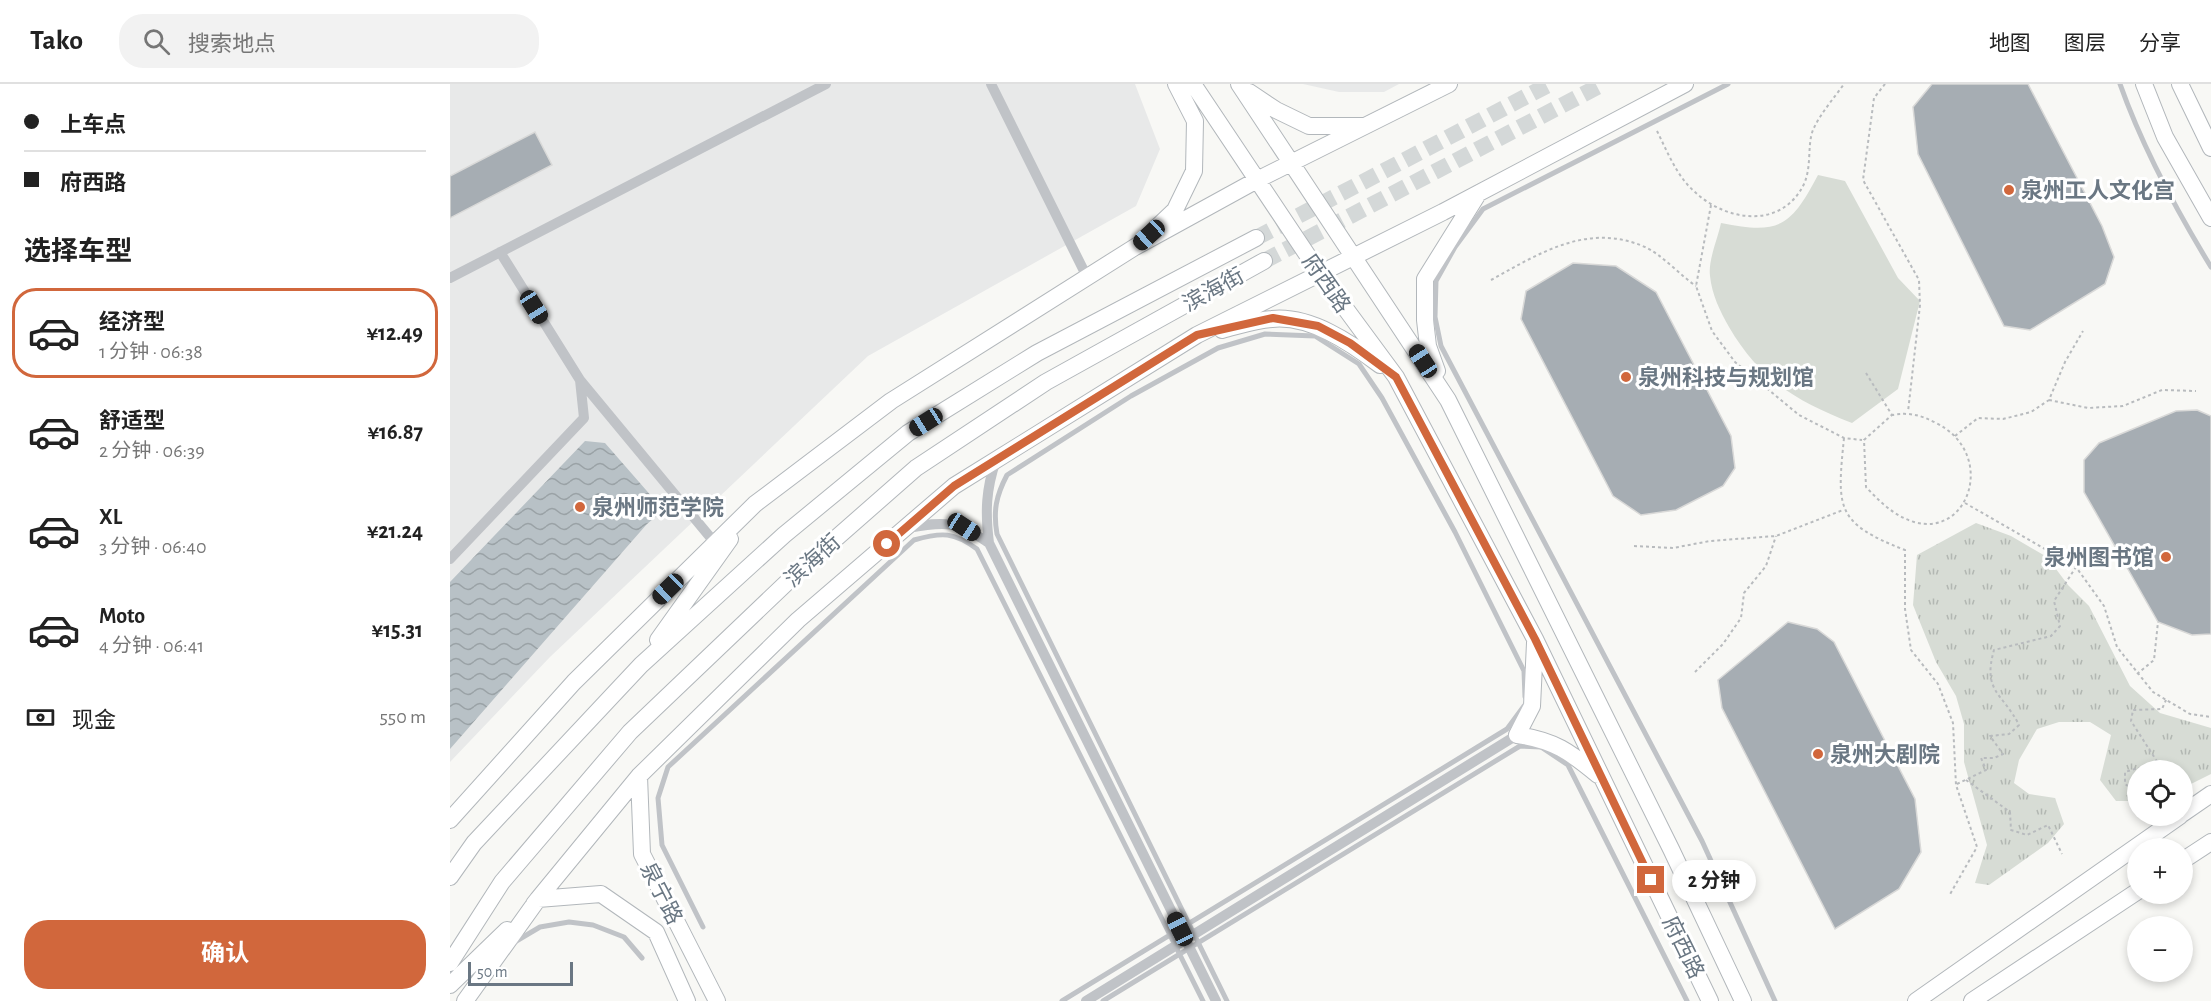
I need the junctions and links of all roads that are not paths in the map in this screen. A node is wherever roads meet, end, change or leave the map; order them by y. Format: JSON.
{"nodes":[{"id":1,"x":826,"y":84,"type":"edge"},
{"id":2,"x":991,"y":84,"type":"edge"},
{"id":3,"x":1176,"y":84,"type":"edge"},
{"id":4,"x":1193,"y":84,"type":"edge"},
{"id":5,"x":1449,"y":84,"type":"edge"},
{"id":6,"x":1685,"y":84,"type":"edge"},
{"id":7,"x":1728,"y":84,"type":"edge"},
{"id":8,"x":2120,"y":84,"type":"edge"},
{"id":9,"x":2144,"y":84,"type":"edge"},
{"id":10,"x":2180,"y":84,"type":"edge"},
{"id":11,"x":1240,"y":86,"type":"edge"},
{"id":12,"x":1367,"y":126,"type":"junction"},
{"id":13,"x":2211,"y":148,"type":"edge"},
{"id":14,"x":1293,"y":164,"type":"junction"},
{"id":15,"x":1257,"y":180,"type":"junction"},
{"id":16,"x":1478,"y":194,"type":"junction"},
{"id":17,"x":2211,"y":218,"type":"edge"},
{"id":18,"x":1256,"y":238,"type":"tunnel mouth"},
{"id":19,"x":1135,"y":247,"type":"junction"},
{"id":20,"x":500,"y":252,"type":"junction"},
{"id":21,"x":1354,"y":257,"type":"junction"},
{"id":22,"x":1264,"y":261,"type":"tunnel mouth"},
{"id":23,"x":2211,"y":267,"type":"edge"},
{"id":24,"x":1320,"y":274,"type":"junction"},
{"id":25,"x":1086,"y":277,"type":"junction"},
{"id":26,"x":450,"y":278,"type":"edge"},
{"id":27,"x":1197,"y":335,"type":"junction"},
{"id":28,"x":1396,"y":377,"type":"junction"},
{"id":29,"x":580,"y":380,"type":"junction"},
{"id":30,"x":1448,"y":400,"type":"junction"},
{"id":31,"x":996,"y":460,"type":"junction"},
{"id":32,"x":755,"y":504,"type":"junction"},
{"id":33,"x":904,"y":529,"type":"junction"},
{"id":34,"x":715,"y":543,"type":"junction"},
{"id":35,"x":989,"y":543,"type":"junction"},
{"id":36,"x":450,"y":559,"type":"edge"},
{"id":37,"x":1535,"y":639,"type":"junction"},
{"id":38,"x":641,"y":665,"type":"junction"},
{"id":39,"x":1517,"y":735,"type":"junction"},
{"id":40,"x":639,"y":776,"type":"junction"},
{"id":41,"x":1602,"y":779,"type":"junction"},
{"id":42,"x":2211,"y":794,"type":"edge"},
{"id":43,"x":2193,"y":807,"type":"edge"},
{"id":44,"x":450,"y":820,"type":"edge"},
{"id":45,"x":2165,"y":826,"type":"edge"},
{"id":46,"x":2211,"y":842,"type":"edge"},
{"id":47,"x":2193,"y":854,"type":"edge"},
{"id":48,"x":450,"y":877,"type":"edge"},
{"id":49,"x":2127,"y":898,"type":"edge"},
{"id":50,"x":538,"y":899,"type":"junction"},
{"id":51,"x":703,"y":927,"type":"dead end"},
{"id":52,"x":1185,"y":939,"type":"junction"},
{"id":53,"x":502,"y":951,"type":"junction"},
{"id":54,"x":642,"y":958,"type":"dead end"},
{"id":55,"x":450,"y":963,"type":"edge"},
{"id":56,"x":450,"y":985,"type":"edge"},
{"id":57,"x":465,"y":1001,"type":"edge"},
{"id":58,"x":687,"y":1001,"type":"edge"},
{"id":59,"x":717,"y":1001,"type":"edge"},
{"id":60,"x":1062,"y":1001,"type":"edge"},
{"id":61,"x":1086,"y":1001,"type":"edge"},
{"id":62,"x":1103,"y":1001,"type":"edge"},
{"id":63,"x":1203,"y":1001,"type":"edge"},
{"id":64,"x":1216,"y":1001,"type":"edge"},
{"id":65,"x":1227,"y":1001,"type":"edge"},
{"id":66,"x":1687,"y":1001,"type":"edge"},
{"id":67,"x":1710,"y":1001,"type":"edge"},
{"id":68,"x":1743,"y":1001,"type":"edge"},
{"id":69,"x":1775,"y":1001,"type":"edge"},
{"id":70,"x":1916,"y":1001,"type":"edge"},
{"id":71,"x":1972,"y":1001,"type":"edge"}],
"edges":[{"from":1,"to":20,"type":"street"},
{"from":2,"to":25,"type":"street"},
{"from":3,"to":19,"type":"street"},
{"from":4,"to":15,"type":"street","name":"府西路"},
{"from":5,"to":12,"type":"street"},
{"from":6,"to":16,"type":"street"},
{"from":7,"to":69,"type":"lane"},
{"from":8,"to":23,"type":"lane"},
{"from":9,"to":17,"type":"street"},
{"from":10,"to":13,"type":"street"},
{"from":11,"to":12,"type":"street"},
{"from":11,"to":14,"type":"street","name":"府西路"},
{"from":12,"to":14,"type":"street"},
{"from":14,"to":15,"type":"street"},
{"from":14,"to":21,"type":"street","name":"府西路"},
{"from":15,"to":19,"type":"street"},
{"from":15,"to":24,"type":"street","name":"府西路"},
{"from":16,"to":21,"type":"street"},
{"from":16,"to":30,"type":"street"},
{"from":18,"to":38,"type":"street","name":"滨海街"},
{"from":19,"to":25,"type":"street"},
{"from":20,"to":26,"type":"street"},
{"from":20,"to":29,"type":"street"},
{"from":21,"to":24,"type":"street"},
{"from":21,"to":30,"type":"street","name":"府西路"},
{"from":22,"to":55,"type":"street","name":"滨海街"},
{"from":24,"to":27,"type":"street"},
{"from":24,"to":28,"type":"street","name":"府西路"},
{"from":25,"to":32,"type":"street"},
{"from":27,"to":28,"type":"street"},
{"from":27,"to":31,"type":"street"},
{"from":28,"to":37,"type":"street","name":"府西路"},
{"from":29,"to":34,"type":"street"},
{"from":29,"to":36,"type":"street"},
{"from":30,"to":68,"type":"street","name":"府西路"},
{"from":31,"to":33,"type":"street"},
{"from":31,"to":35,"type":"street"},
{"from":32,"to":34,"type":"street"},
{"from":32,"to":38,"type":"street"},
{"from":33,"to":35,"type":"street"},
{"from":33,"to":40,"type":"street"},
{"from":34,"to":44,"type":"street"},
{"from":35,"to":52,"type":"street"},
{"from":37,"to":39,"type":"street"},
{"from":37,"to":41,"type":"street","name":"府西路"},
{"from":38,"to":48,"type":"street","name":"滨海街"},
{"from":39,"to":41,"type":"street"},
{"from":39,"to":52,"type":"street"},
{"from":40,"to":50,"type":"street"},
{"from":40,"to":59,"type":"street","name":"泉宁路"},
{"from":41,"to":67,"type":"street","name":"府西路"},
{"from":42,"to":43,"type":"street"},
{"from":45,"to":70,"type":"street"},
{"from":46,"to":47,"type":"street"},
{"from":49,"to":71,"type":"street"},
{"from":50,"to":53,"type":"street"},
{"from":50,"to":56,"type":"street"},
{"from":50,"to":58,"type":"street","name":"泉宁路"},
{"from":51,"to":52,"type":"lane"},
{"from":52,"to":52,"type":"lane"},
{"from":52,"to":60,"type":"lane"},
{"from":52,"to":61,"type":"street"},
{"from":52,"to":62,"type":"lane"},
{"from":52,"to":63,"type":"lane"},
{"from":52,"to":64,"type":"street"},
{"from":52,"to":65,"type":"lane"},
{"from":52,"to":66,"type":"lane"},
{"from":53,"to":54,"type":"lane"},
{"from":53,"to":57,"type":"street"}]}
